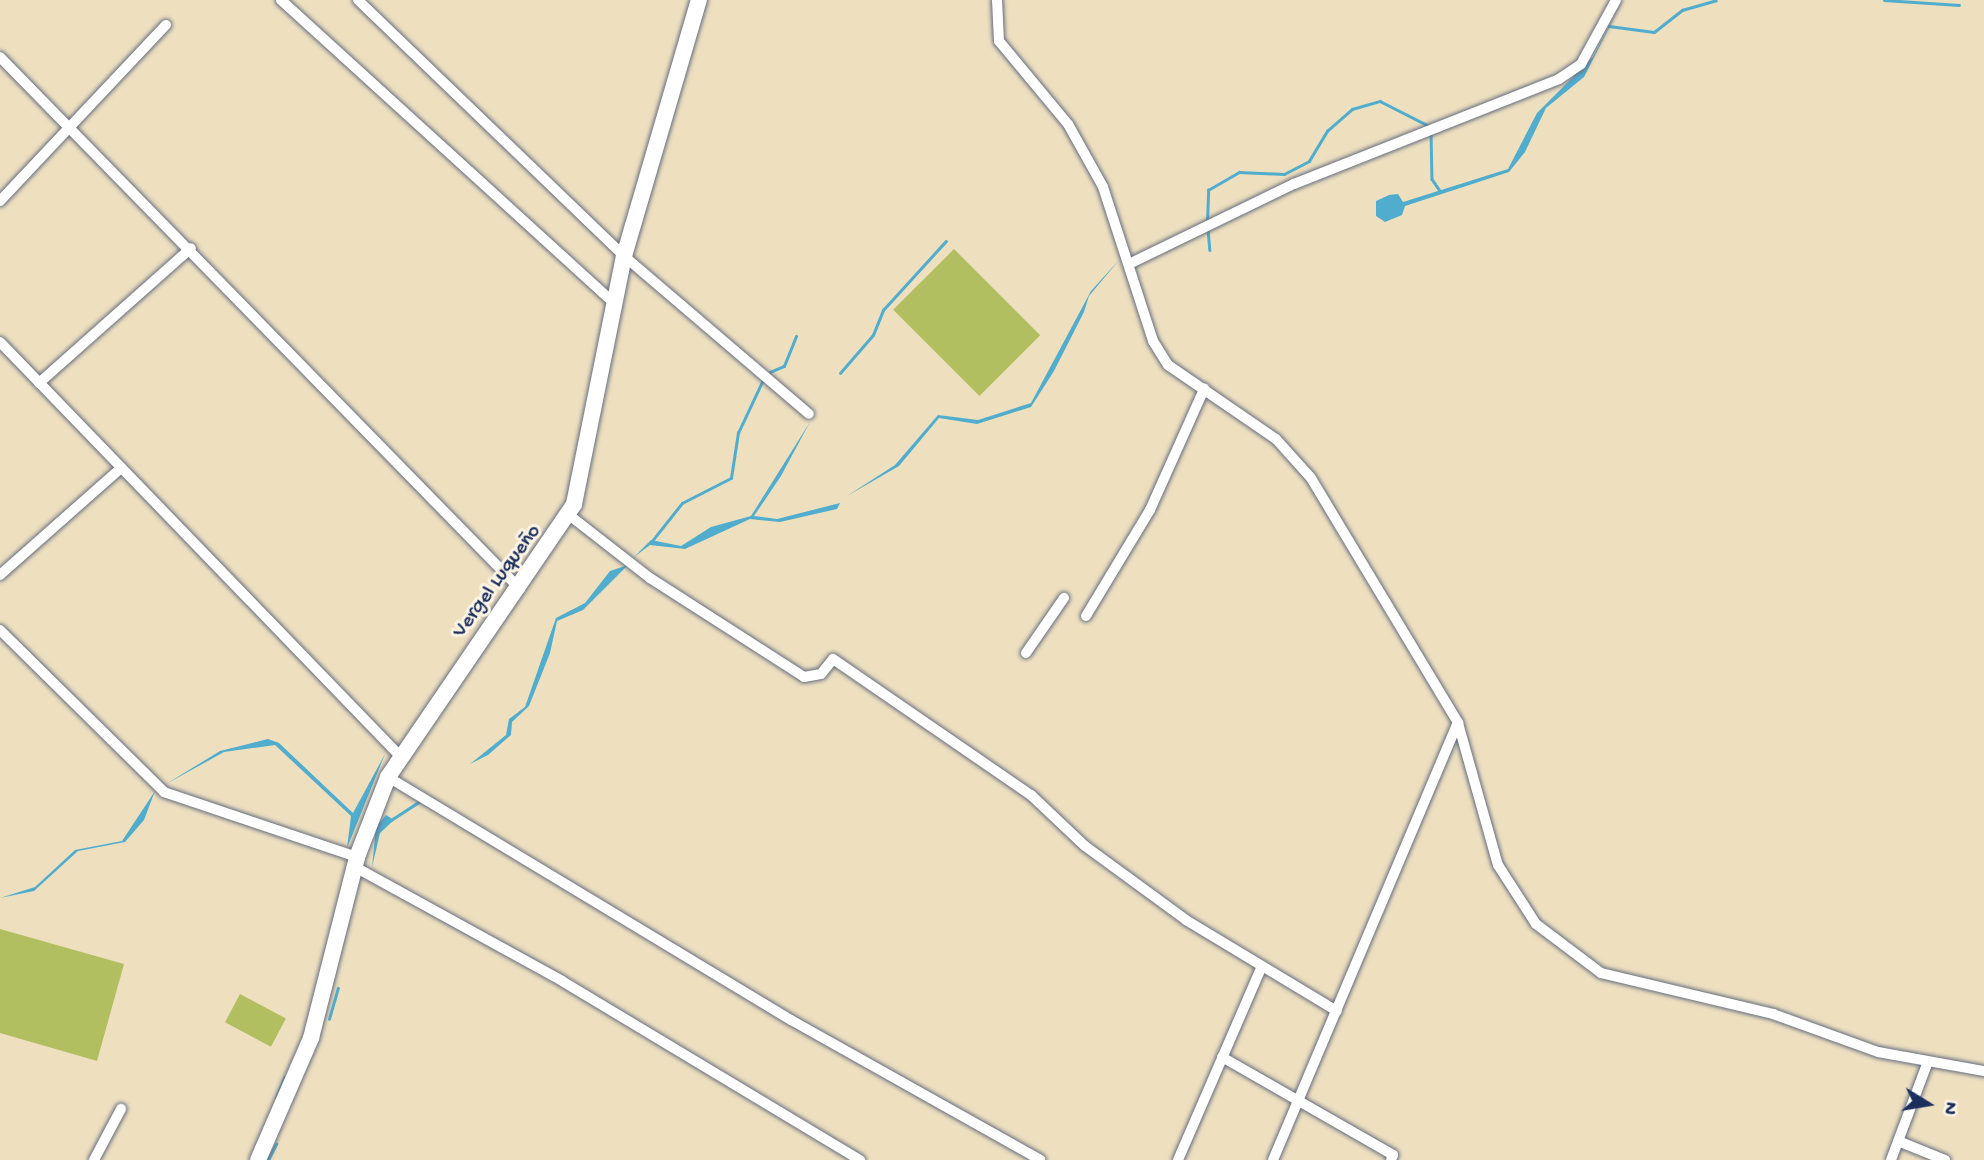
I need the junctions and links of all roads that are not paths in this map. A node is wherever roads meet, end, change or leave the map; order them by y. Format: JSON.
{"nodes":[{"id":1,"x":281,"y":0,"type":"edge"},
{"id":2,"x":358,"y":0,"type":"edge"},
{"id":3,"x":699,"y":0,"type":"edge"},
{"id":4,"x":997,"y":0,"type":"edge"},
{"id":5,"x":1616,"y":0,"type":"edge"},
{"id":6,"x":166,"y":24,"type":"dead end"},
{"id":7,"x":0,"y":57,"type":"edge"},
{"id":8,"x":70,"y":127,"type":"junction"},
{"id":9,"x":0,"y":201,"type":"edge"},
{"id":10,"x":191,"y":248,"type":"junction"},
{"id":11,"x":624,"y":256,"type":"junction"},
{"id":12,"x":1129,"y":264,"type":"junction"},
{"id":13,"x":615,"y":304,"type":"junction"},
{"id":14,"x":0,"y":342,"type":"edge"},
{"id":15,"x":39,"y":383,"type":"junction"},
{"id":16,"x":1204,"y":389,"type":"junction"},
{"id":17,"x":808,"y":414,"type":"dead end"},
{"id":18,"x":121,"y":468,"type":"junction"},
{"id":19,"x":569,"y":515,"type":"junction"},
{"id":20,"x":0,"y":575,"type":"edge"},
{"id":21,"x":520,"y":589,"type":"junction"},
{"id":22,"x":1064,"y":598,"type":"dead end"},
{"id":23,"x":1086,"y":616,"type":"dead end"},
{"id":24,"x":0,"y":630,"type":"edge"},
{"id":25,"x":1026,"y":653,"type":"dead end"},
{"id":26,"x":1458,"y":723,"type":"junction"},
{"id":27,"x":399,"y":755,"type":"junction"},
{"id":28,"x":388,"y":776,"type":"junction"},
{"id":29,"x":356,"y":862,"type":"junction"},
{"id":30,"x":1261,"y":968,"type":"junction"},
{"id":31,"x":1337,"y":1011,"type":"junction"},
{"id":32,"x":1222,"y":1057,"type":"junction"},
{"id":33,"x":1927,"y":1064,"type":"junction"},
{"id":34,"x":1984,"y":1072,"type":"edge"},
{"id":35,"x":1298,"y":1100,"type":"junction"},
{"id":36,"x":121,"y":1109,"type":"dead end"},
{"id":37,"x":1898,"y":1140,"type":"junction"},
{"id":38,"x":93,"y":1160,"type":"edge"},
{"id":39,"x":258,"y":1160,"type":"edge"},
{"id":40,"x":860,"y":1160,"type":"edge"},
{"id":41,"x":1040,"y":1160,"type":"edge"},
{"id":42,"x":1178,"y":1160,"type":"edge"},
{"id":43,"x":1273,"y":1160,"type":"edge"},
{"id":44,"x":1391,"y":1160,"type":"edge"},
{"id":45,"x":1891,"y":1160,"type":"edge"},
{"id":46,"x":1945,"y":1160,"type":"edge"}],
"edges":[{"from":1,"to":13,"type":"street"},
{"from":2,"to":11,"type":"street"},
{"from":3,"to":11,"type":"main road","name":"Vergel Luqueño"},
{"from":4,"to":12,"type":"street"},
{"from":5,"to":12,"type":"street"},
{"from":6,"to":8,"type":"street"},
{"from":7,"to":8,"type":"street"},
{"from":8,"to":9,"type":"street"},
{"from":8,"to":10,"type":"street"},
{"from":10,"to":15,"type":"street"},
{"from":10,"to":21,"type":"street"},
{"from":11,"to":13,"type":"main road","name":"Vergel Luqueño"},
{"from":11,"to":17,"type":"street"},
{"from":12,"to":16,"type":"street"},
{"from":13,"to":19,"type":"main road","name":"Vergel Luqueño"},
{"from":14,"to":15,"type":"street"},
{"from":15,"to":18,"type":"street"},
{"from":16,"to":23,"type":"street"},
{"from":16,"to":26,"type":"street"},
{"from":18,"to":20,"type":"street"},
{"from":18,"to":27,"type":"street"},
{"from":19,"to":21,"type":"main road","name":"Vergel Luqueño"},
{"from":19,"to":30,"type":"street"},
{"from":21,"to":27,"type":"main road","name":"Vergel Luqueño"},
{"from":22,"to":25,"type":"street"},
{"from":24,"to":29,"type":"street"},
{"from":26,"to":31,"type":"street"},
{"from":26,"to":33,"type":"street"},
{"from":27,"to":28,"type":"main road","name":"Vergel Luqueño"},
{"from":28,"to":29,"type":"main road","name":"Vergel Luqueño"},
{"from":28,"to":41,"type":"street"},
{"from":29,"to":39,"type":"main road","name":"Vergel Luqueño"},
{"from":29,"to":40,"type":"street"},
{"from":30,"to":31,"type":"street"},
{"from":30,"to":32,"type":"street"},
{"from":31,"to":35,"type":"street"},
{"from":32,"to":35,"type":"street"},
{"from":32,"to":42,"type":"street"},
{"from":33,"to":34,"type":"street"},
{"from":33,"to":37,"type":"street"},
{"from":35,"to":43,"type":"street"},
{"from":35,"to":44,"type":"street"},
{"from":36,"to":38,"type":"street"},
{"from":37,"to":45,"type":"street"},
{"from":37,"to":46,"type":"street"}]}
